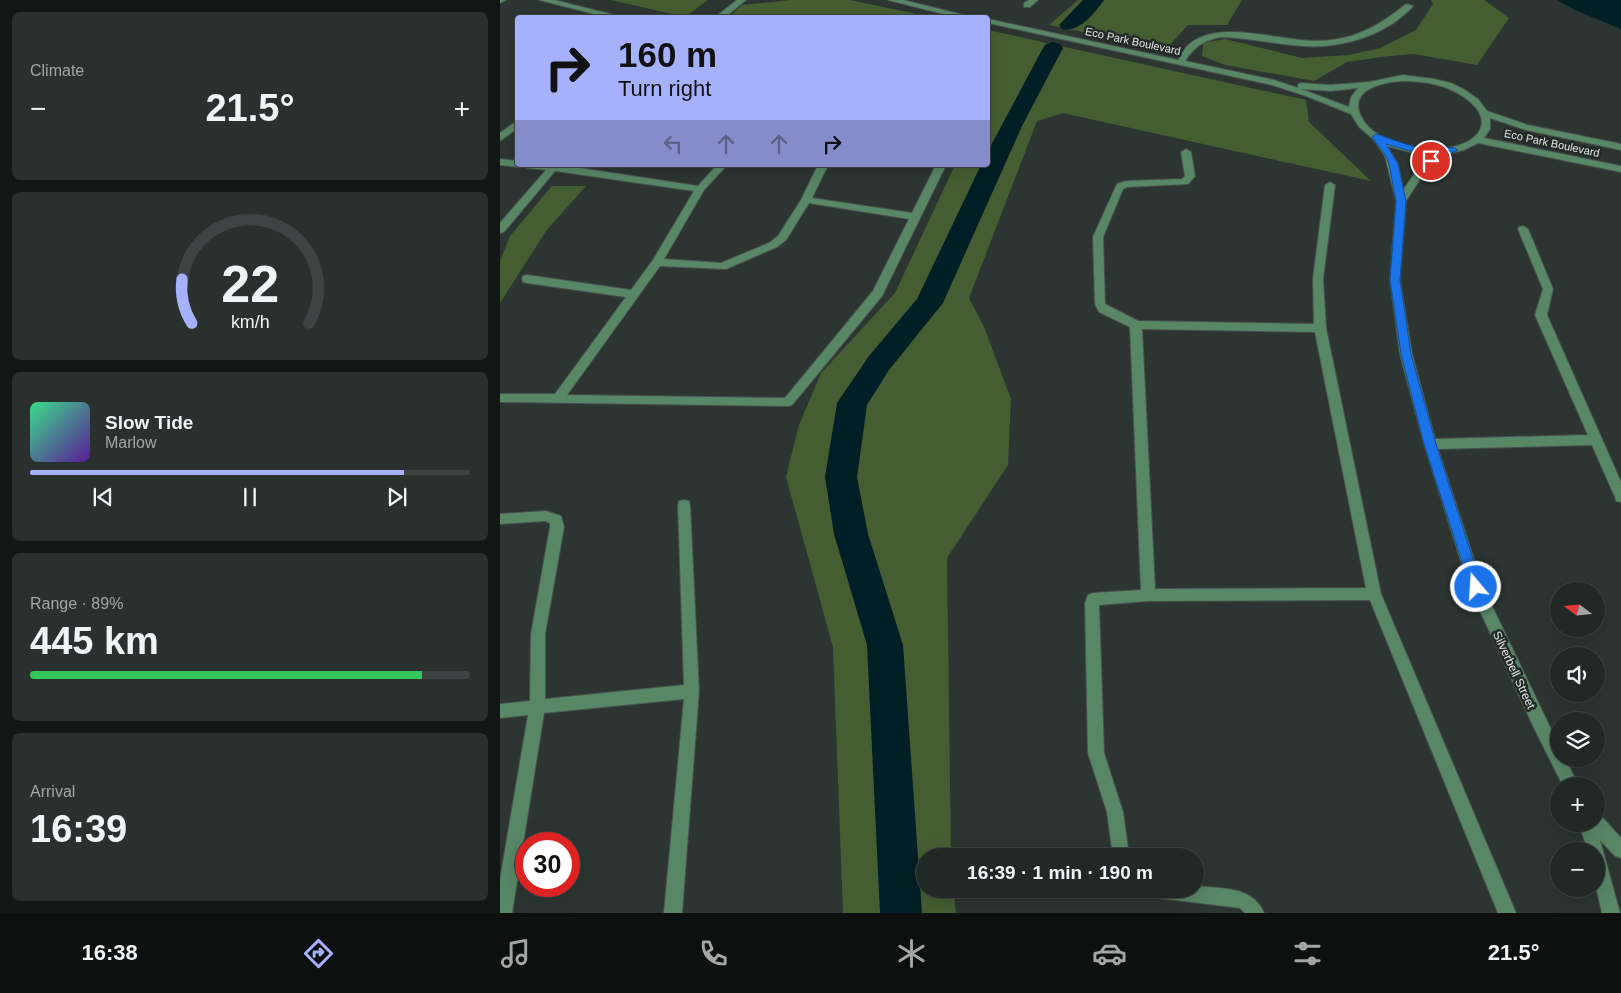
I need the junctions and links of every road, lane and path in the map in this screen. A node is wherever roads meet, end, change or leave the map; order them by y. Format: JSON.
{"nodes":[{"id":1,"x":543,"y":0,"type":"edge"},
{"id":2,"x":730,"y":0,"type":"edge"},
{"id":3,"x":742,"y":0,"type":"edge"},
{"id":4,"x":892,"y":0,"type":"edge"},
{"id":5,"x":1408,"y":6,"type":"dead end"},
{"id":6,"x":610,"y":15,"type":"edge"},
{"id":7,"x":719,"y":15,"type":"edge"},
{"id":8,"x":721,"y":15,"type":"edge"},
{"id":9,"x":959,"y":15,"type":"edge"},
{"id":10,"x":990,"y":21,"type":"edge"},
{"id":11,"x":1180,"y":63,"type":"junction"},
{"id":12,"x":1274,"y":83,"type":"junction"},
{"id":13,"x":1369,"y":85,"type":"junction"},
{"id":14,"x":1353,"y":112,"type":"junction"},
{"id":15,"x":1485,"y":113,"type":"junction"},
{"id":16,"x":515,"y":126,"type":"edge"},
{"id":17,"x":1376,"y":137,"type":"junction"},
{"id":18,"x":500,"y":138,"type":"edge"},
{"id":19,"x":1478,"y":140,"type":"junction"},
{"id":20,"x":1621,"y":147,"type":"edge"},
{"id":21,"x":1454,"y":150,"type":"junction"},
{"id":22,"x":1186,"y":152,"type":"dead end"},
{"id":23,"x":500,"y":162,"type":"edge"},
{"id":24,"x":515,"y":164,"type":"edge"},
{"id":25,"x":552,"y":167,"type":"edge"},
{"id":26,"x":559,"y":167,"type":"edge"},
{"id":27,"x":720,"y":167,"type":"edge"},
{"id":28,"x":821,"y":167,"type":"edge"},
{"id":29,"x":940,"y":167,"type":"edge"},
{"id":30,"x":1621,"y":169,"type":"edge"},
{"id":31,"x":1330,"y":185,"type":"dead end"},
{"id":32,"x":700,"y":189,"type":"junction"},
{"id":33,"x":806,"y":200,"type":"junction"},
{"id":34,"x":1401,"y":201,"type":"junction"},
{"id":35,"x":916,"y":217,"type":"junction"},
{"id":36,"x":1523,"y":229,"type":"dead end"},
{"id":37,"x":500,"y":230,"type":"edge"},
{"id":38,"x":657,"y":262,"type":"junction"},
{"id":39,"x":527,"y":279,"type":"dead end"},
{"id":40,"x":634,"y":294,"type":"junction"},
{"id":41,"x":1136,"y":326,"type":"junction"},
{"id":42,"x":1320,"y":328,"type":"junction"},
{"id":43,"x":500,"y":398,"type":"edge"},
{"id":44,"x":557,"y":400,"type":"junction"},
{"id":45,"x":1594,"y":440,"type":"junction"},
{"id":46,"x":1430,"y":444,"type":"junction"},
{"id":47,"x":1621,"y":498,"type":"edge"},
{"id":48,"x":684,"y":504,"type":"dead end"},
{"id":49,"x":500,"y":519,"type":"edge"},
{"id":50,"x":1374,"y":594,"type":"junction"},
{"id":51,"x":1148,"y":595,"type":"junction"},
{"id":52,"x":692,"y":691,"type":"junction"},
{"id":53,"x":537,"y":708,"type":"junction"},
{"id":54,"x":500,"y":711,"type":"edge"},
{"id":55,"x":1566,"y":777,"type":"edge"},
{"id":56,"x":1590,"y":832,"type":"edge"},
{"id":57,"x":1604,"y":832,"type":"edge"},
{"id":58,"x":1121,"y":848,"type":"edge"},
{"id":59,"x":1621,"y":850,"type":"edge"},
{"id":60,"x":1204,"y":895,"type":"edge"},
{"id":61,"x":503,"y":913,"type":"edge"},
{"id":62,"x":673,"y":913,"type":"edge"},
{"id":63,"x":1255,"y":913,"type":"edge"},
{"id":64,"x":1507,"y":913,"type":"edge"},
{"id":65,"x":1612,"y":913,"type":"edge"}],
"edges":[{"from":1,"to":6,"type":"street"},
{"from":2,"to":7,"type":"street"},
{"from":3,"to":8,"type":"street"},
{"from":4,"to":9,"type":"street"},
{"from":5,"to":11,"type":"street"},
{"from":10,"to":11,"type":"street","name":"Eco Park Boulevard"},
{"from":11,"to":12,"type":"street","name":"Eco Park Boulevard"},
{"from":12,"to":13,"type":"street","name":"Eco Park Boulevard"},
{"from":12,"to":14,"type":"street","name":"Eco Park Boulevard"},
{"from":13,"to":14,"type":"street"},
{"from":13,"to":15,"type":"street","name":"Eco Park Boulevard"},
{"from":14,"to":17,"type":"street"},
{"from":15,"to":19,"type":"street"},
{"from":15,"to":20,"type":"street","name":"Eco Park Boulevard"},
{"from":16,"to":18,"type":"street"},
{"from":17,"to":21,"type":"street"},
{"from":17,"to":34,"type":"street","name":"Silverbell Street"},
{"from":19,"to":21,"type":"street"},
{"from":19,"to":30,"type":"street","name":"Eco Park Boulevard"},
{"from":21,"to":34,"type":"street"},
{"from":22,"to":41,"type":"street"},
{"from":23,"to":24,"type":"street"},
{"from":25,"to":37,"type":"street"},
{"from":26,"to":32,"type":"street"},
{"from":27,"to":32,"type":"street"},
{"from":28,"to":33,"type":"street"},
{"from":29,"to":35,"type":"street"},
{"from":31,"to":42,"type":"street"},
{"from":32,"to":38,"type":"street"},
{"from":33,"to":35,"type":"street"},
{"from":33,"to":38,"type":"street"},
{"from":34,"to":46,"type":"street","name":"Silverbell Street"},
{"from":35,"to":44,"type":"street"},
{"from":36,"to":45,"type":"street"},
{"from":38,"to":40,"type":"street"},
{"from":39,"to":40,"type":"street"},
{"from":40,"to":44,"type":"street"},
{"from":41,"to":42,"type":"street"},
{"from":41,"to":51,"type":"street"},
{"from":42,"to":50,"type":"street"},
{"from":43,"to":44,"type":"street"},
{"from":45,"to":46,"type":"street"},
{"from":45,"to":47,"type":"street"},
{"from":46,"to":55,"type":"street","name":"Silverbell Street"},
{"from":48,"to":52,"type":"street"},
{"from":49,"to":53,"type":"street"},
{"from":50,"to":51,"type":"street"},
{"from":50,"to":64,"type":"street"},
{"from":51,"to":58,"type":"street"},
{"from":52,"to":53,"type":"street"},
{"from":52,"to":62,"type":"street"},
{"from":53,"to":54,"type":"street"},
{"from":53,"to":61,"type":"street"},
{"from":56,"to":65,"type":"street"},
{"from":57,"to":59,"type":"street"},
{"from":60,"to":63,"type":"street"}]}
